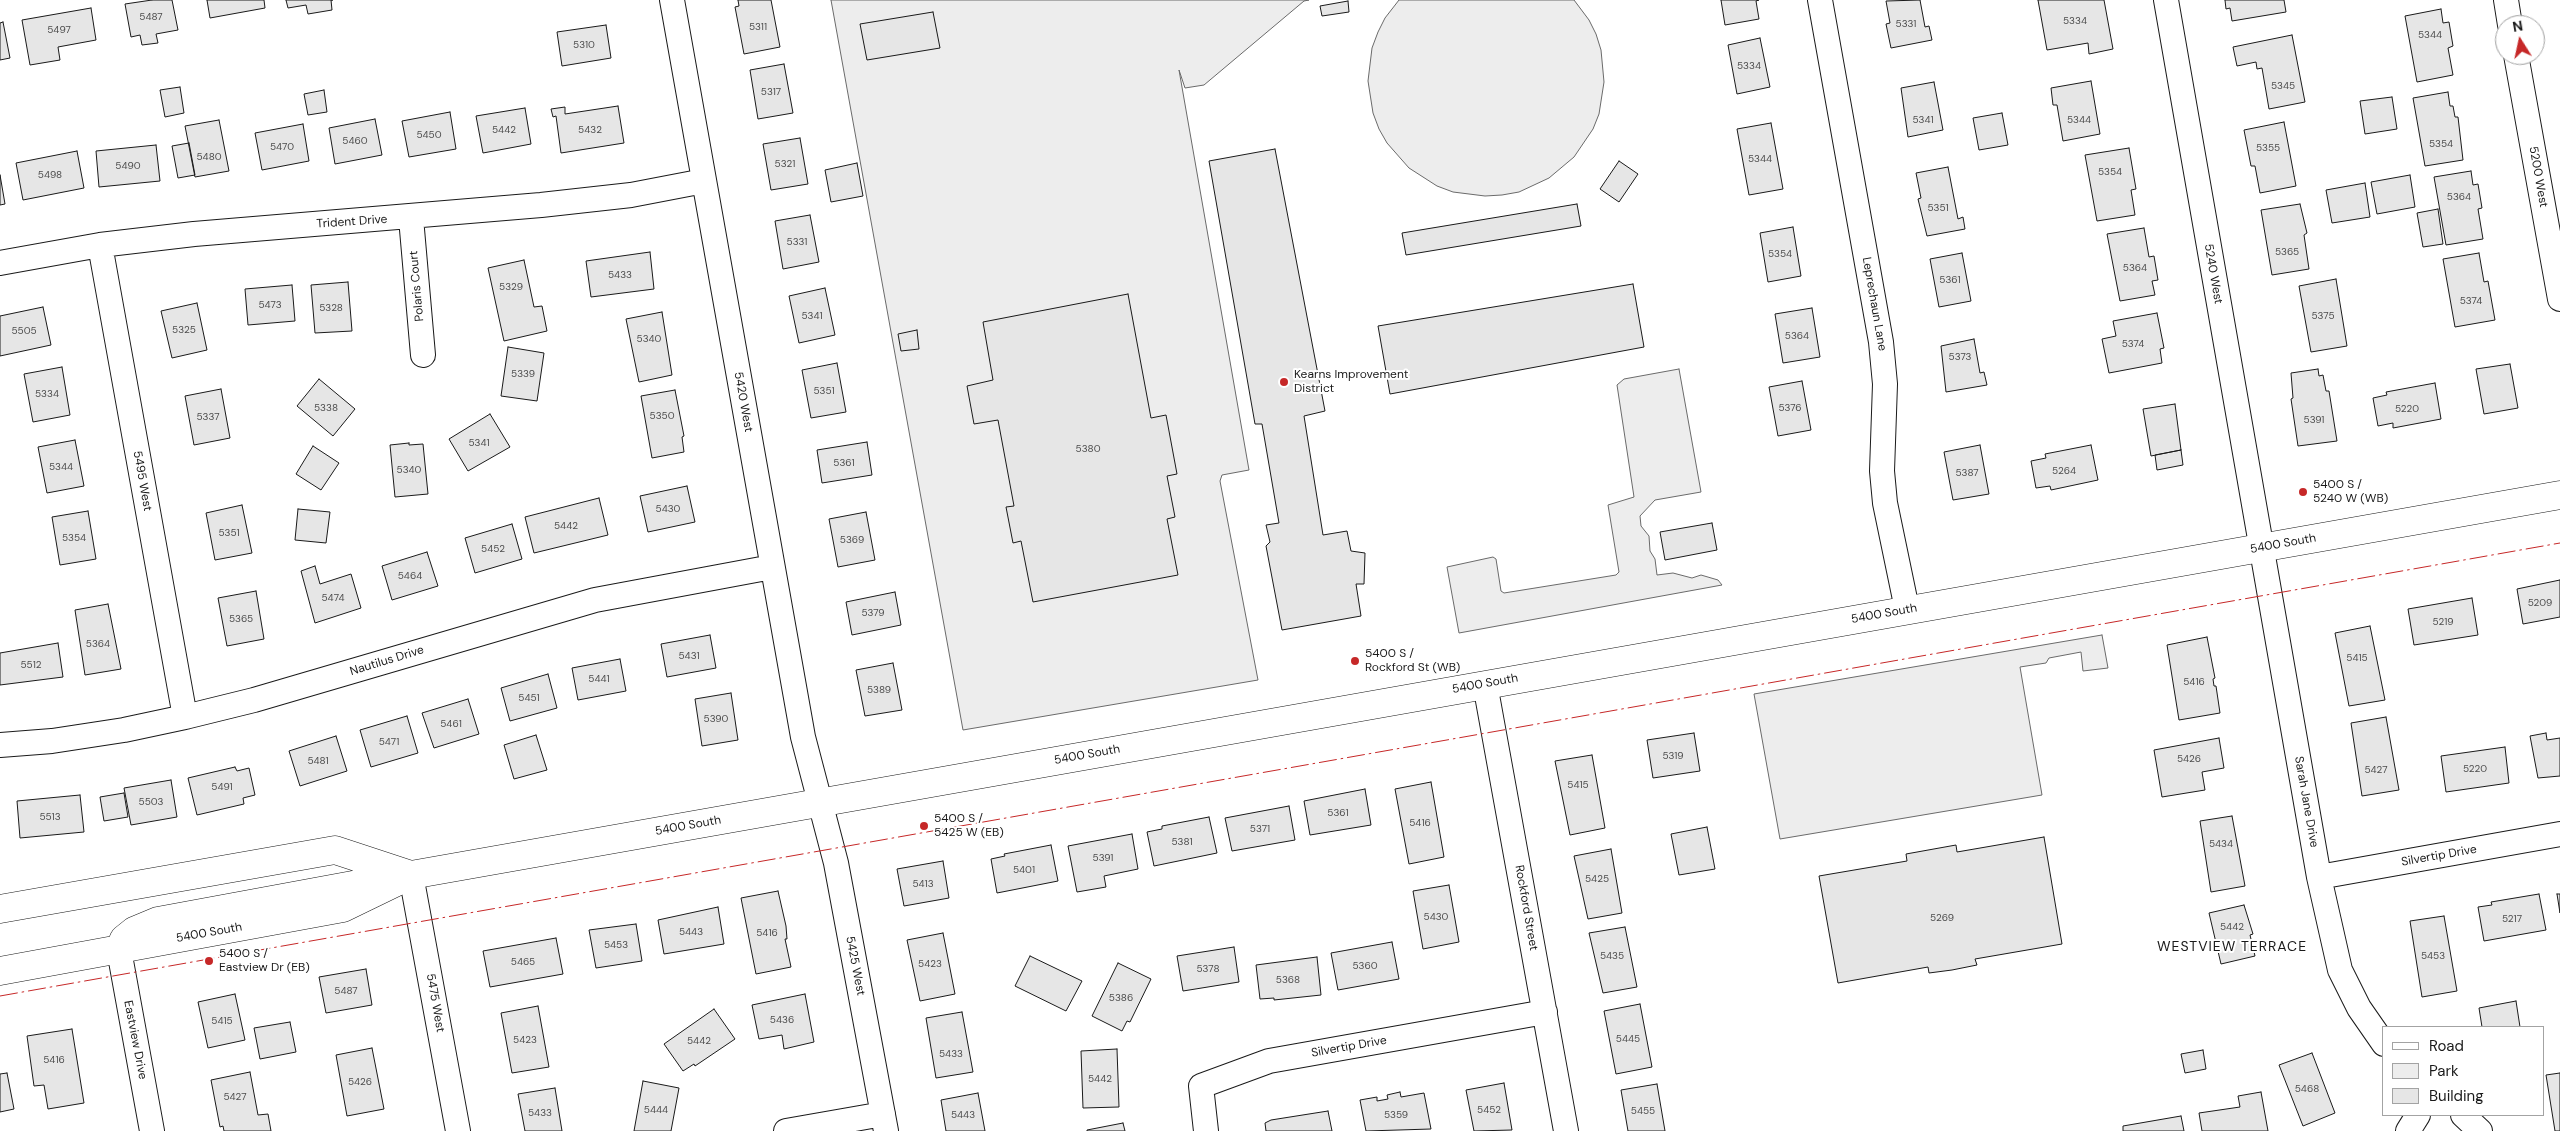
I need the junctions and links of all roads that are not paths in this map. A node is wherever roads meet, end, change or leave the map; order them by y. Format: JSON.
{"nodes":[{"id":1,"x":672,"y":0,"type":"edge"},
{"id":2,"x":1820,"y":0,"type":"edge"},
{"id":3,"x":2166,"y":0,"type":"edge"},
{"id":4,"x":2506,"y":0,"type":"edge"},
{"id":5,"x":2508,"y":15,"type":"edge"},
{"id":6,"x":2518,"y":65,"type":"edge"},
{"id":7,"x":704,"y":181,"type":"junction"},
{"id":8,"x":411,"y":218,"type":"junction"},
{"id":9,"x":100,"y":245,"type":"junction"},
{"id":10,"x":0,"y":263,"type":"edge"},
{"id":11,"x":2560,"y":299,"type":"edge"},
{"id":12,"x":423,"y":355,"type":"dead end"},
{"id":13,"x":2560,"y":495,"type":"edge"},
{"id":14,"x":2261,"y":548,"type":"junction"},
{"id":15,"x":772,"y":568,"type":"junction"},
{"id":16,"x":1907,"y":610,"type":"junction"},
{"id":17,"x":1485,"y":684,"type":"junction"},
{"id":18,"x":184,"y":718,"type":"junction"},
{"id":19,"x":0,"y":745,"type":"edge"},
{"id":20,"x":820,"y":802,"type":"junction"},
{"id":21,"x":2560,"y":834,"type":"edge"},
{"id":22,"x":411,"y":875,"type":"junction"},
{"id":23,"x":2319,"y":878,"type":"junction"},
{"id":24,"x":0,"y":909,"type":"edge"},
{"id":25,"x":119,"y":950,"type":"junction"},
{"id":26,"x":0,"y":971,"type":"edge"},
{"id":27,"x":1545,"y":1012,"type":"junction"},
{"id":28,"x":2382,"y":1041,"type":"edge"},
{"id":29,"x":2417,"y":1116,"type":"edge"},
{"id":30,"x":2464,"y":1116,"type":"edge"},
{"id":31,"x":884,"y":1122,"type":"edge"},
{"id":32,"x":152,"y":1131,"type":"edge"},
{"id":33,"x":458,"y":1131,"type":"edge"},
{"id":34,"x":786,"y":1131,"type":"edge"},
{"id":35,"x":1206,"y":1131,"type":"edge"},
{"id":36,"x":1566,"y":1131,"type":"edge"},
{"id":37,"x":2408,"y":1131,"type":"edge"},
{"id":38,"x":2480,"y":1131,"type":"edge"}],
"edges":[{"from":1,"to":7,"type":"street","name":"5420 West"},
{"from":2,"to":16,"type":"street","name":"Leprechaun Lane"},
{"from":3,"to":14,"type":"street","name":"5240 West"},
{"from":4,"to":5,"type":"street"},
{"from":6,"to":11,"type":"street","name":"5200 West"},
{"from":7,"to":8,"type":"street","name":"Trident Drive"},
{"from":7,"to":15,"type":"street","name":"5420 West"},
{"from":8,"to":9,"type":"street","name":"Trident Drive"},
{"from":8,"to":12,"type":"street","name":"Polaris Court"},
{"from":9,"to":10,"type":"street","name":"Trident Drive"},
{"from":9,"to":18,"type":"street","name":"5495 West"},
{"from":13,"to":14,"type":"main road","name":"5400 South"},
{"from":14,"to":16,"type":"main road","name":"5400 South"},
{"from":14,"to":23,"type":"street","name":"Sarah Jane Drive"},
{"from":15,"to":18,"type":"street","name":"Nautilus Drive"},
{"from":15,"to":20,"type":"street","name":"5420 West"},
{"from":16,"to":17,"type":"main road","name":"5400 South"},
{"from":17,"to":20,"type":"main road","name":"5400 South"},
{"from":17,"to":27,"type":"street","name":"Rockford Street"},
{"from":18,"to":19,"type":"street","name":"Nautilus Drive"},
{"from":20,"to":22,"type":"main road","name":"5400 South"},
{"from":20,"to":31,"type":"street","name":"5425 West"},
{"from":21,"to":23,"type":"street","name":"Silvertip Drive"},
{"from":22,"to":24,"type":"main road","name":"5400 South"},
{"from":22,"to":25,"type":"main road","name":"5400 South"},
{"from":22,"to":33,"type":"street","name":"5475 West"},
{"from":23,"to":28,"type":"street","name":"Sarah Jane Drive"},
{"from":25,"to":26,"type":"main road","name":"5400 South"},
{"from":25,"to":32,"type":"street","name":"Eastview Drive"},
{"from":27,"to":35,"type":"street","name":"Silvertip Drive"},
{"from":27,"to":36,"type":"street","name":"Rockford Street"},
{"from":29,"to":37,"type":"street"},
{"from":30,"to":38,"type":"street"},
{"from":31,"to":34,"type":"street"}]}
